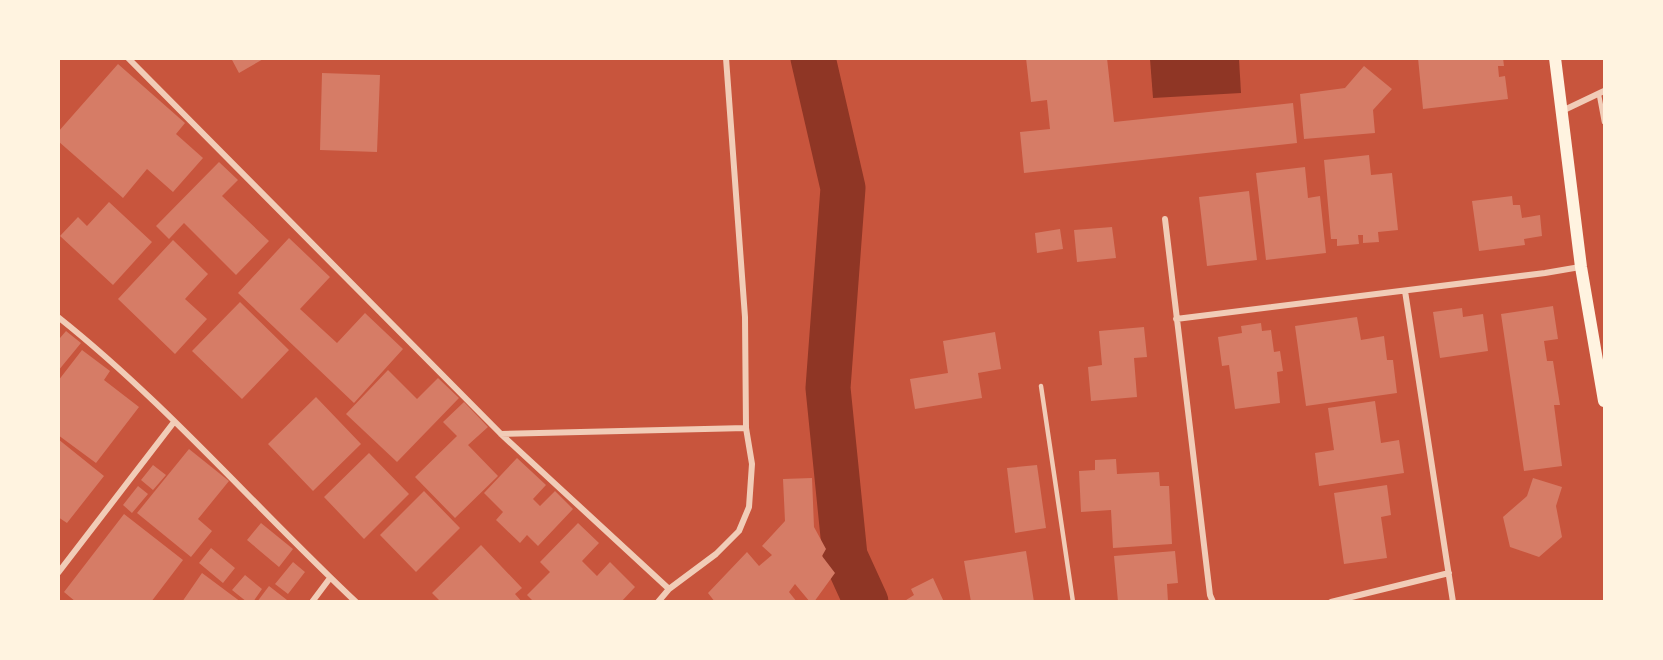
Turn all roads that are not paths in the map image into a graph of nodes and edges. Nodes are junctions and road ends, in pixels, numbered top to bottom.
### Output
1 (128, 58) edge
2 (726, 58) edge
3 (1555, 58) edge
4 (1602, 93) edge
5 (1560, 111) junction
6 (1605, 122) edge
7 (1165, 219) dead end
8 (1581, 267) junction
9 (1405, 291) junction
10 (58, 317) edge
11 (1176, 319) junction
12 (1041, 386) dead end
13 (1605, 401) edge
14 (174, 422) junction
15 (746, 428) junction
16 (501, 434) junction
17 (58, 573) edge
18 (1449, 573) junction
19 (330, 578) junction
20 (669, 589) junction
21 (312, 602) edge
22 (356, 602) edge
23 (658, 602) edge
24 (1074, 602) edge
25 (1213, 602) edge
26 (1331, 602) edge
27 (1453, 602) edge

1 - 16 street
2 - 15 street
3 - 5 main road
4 - 5 street
4 - 6 lane
5 - 8 main road
7 - 11 street
8 - 9 street
8 - 13 main road
9 - 11 street
9 - 18 street
10 - 14 street
11 - 25 street
12 - 24 lane
14 - 17 street
14 - 19 street
15 - 16 street
15 - 20 street
16 - 20 street
18 - 26 street
18 - 27 street
19 - 21 street
19 - 22 street
20 - 23 street

